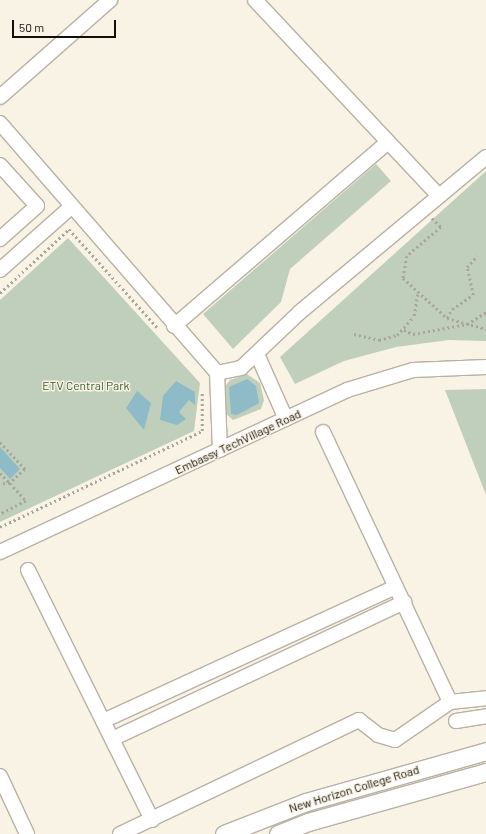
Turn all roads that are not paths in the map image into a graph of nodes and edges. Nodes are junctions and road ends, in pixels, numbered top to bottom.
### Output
1 (110, 0) edge
2 (255, 0) edge
3 (0, 97) edge
4 (0, 123) edge
5 (388, 142) junction
6 (486, 148) edge
7 (486, 157) edge
8 (0, 165) edge
9 (442, 192) junction
10 (72, 206) junction
11 (0, 239) edge
12 (0, 270) edge
13 (174, 326) junction
14 (257, 354) junction
15 (486, 367) edge
16 (217, 373) junction
17 (286, 419) junction
18 (323, 432) dead end
19 (220, 450) junction
20 (0, 552) edge
21 (28, 570) dead end
22 (396, 587) junction
23 (404, 602) junction
24 (486, 698) edge
25 (450, 702) junction
26 (486, 716) edge
27 (103, 721) junction
28 (456, 721) dead end
29 (112, 739) junction
30 (486, 752) edge
31 (486, 772) edge
32 (0, 776) edge
33 (152, 820) junction
34 (27, 834) edge
35 (120, 834) edge
36 (224, 834) edge
37 (278, 834) edge

1 - 3 lane
2 - 5 lane
4 - 10 lane
5 - 9 lane
5 - 13 lane
6 - 9 lane
7 - 9 lane
8 - 11 lane
9 - 14 lane
10 - 12 lane
10 - 13 lane
13 - 16 lane
14 - 16 lane
14 - 17 lane
15 - 17 lane, Embassy TechVillage Road
16 - 19 lane
17 - 19 lane, Embassy TechVillage Road
18 - 22 lane
19 - 20 lane, Embassy TechVillage Road
21 - 27 lane
22 - 23 lane
22 - 27 lane
23 - 25 lane
23 - 29 lane
24 - 25 lane
25 - 33 lane
26 - 28 lane
27 - 29 lane
29 - 33 lane
30 - 36 main road, New Horizon College Road
31 - 37 main road, New Horizon College Road
32 - 34 lane
33 - 35 lane

